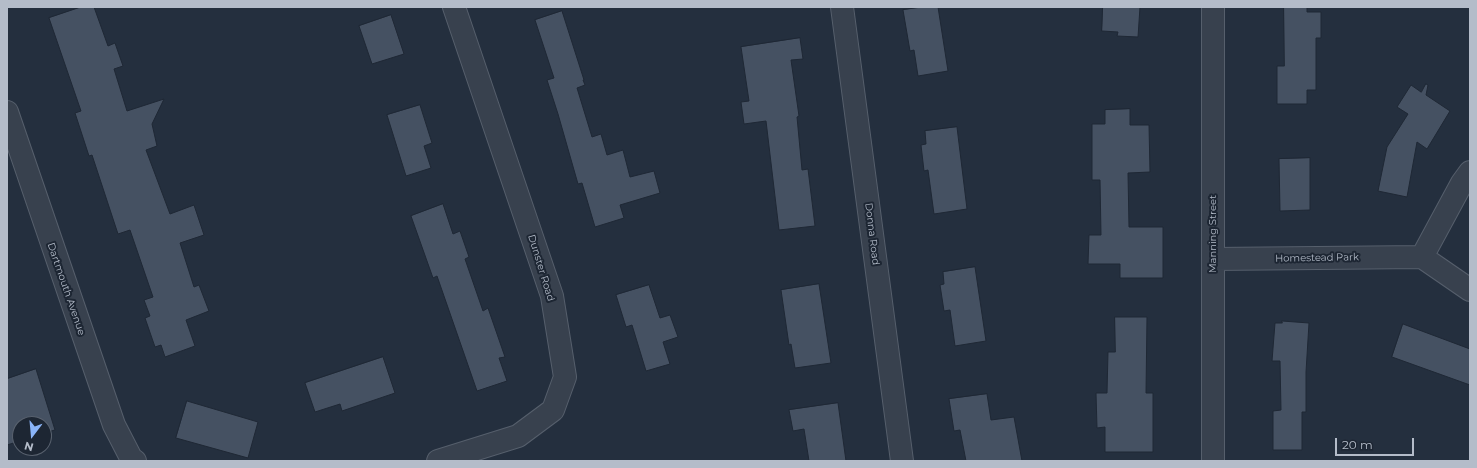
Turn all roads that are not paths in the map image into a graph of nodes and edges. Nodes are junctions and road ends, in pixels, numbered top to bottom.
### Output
1 (454, 7) edge
2 (842, 7) edge
3 (1213, 7) edge
4 (7, 112) edge
5 (1470, 172) edge
6 (1422, 257) junction
7 (1213, 259) junction
8 (1470, 290) edge
9 (135, 461) edge
10 (438, 461) edge
11 (902, 461) edge
12 (1213, 461) edge

1 - 10 street, Dunster Road
2 - 11 street, Donna Road
3 - 7 street, Manning Street
4 - 9 street, Dartmouth Avenue
5 - 6 street
6 - 7 street, Homestead Park
6 - 8 street
7 - 12 street, Manning Street

